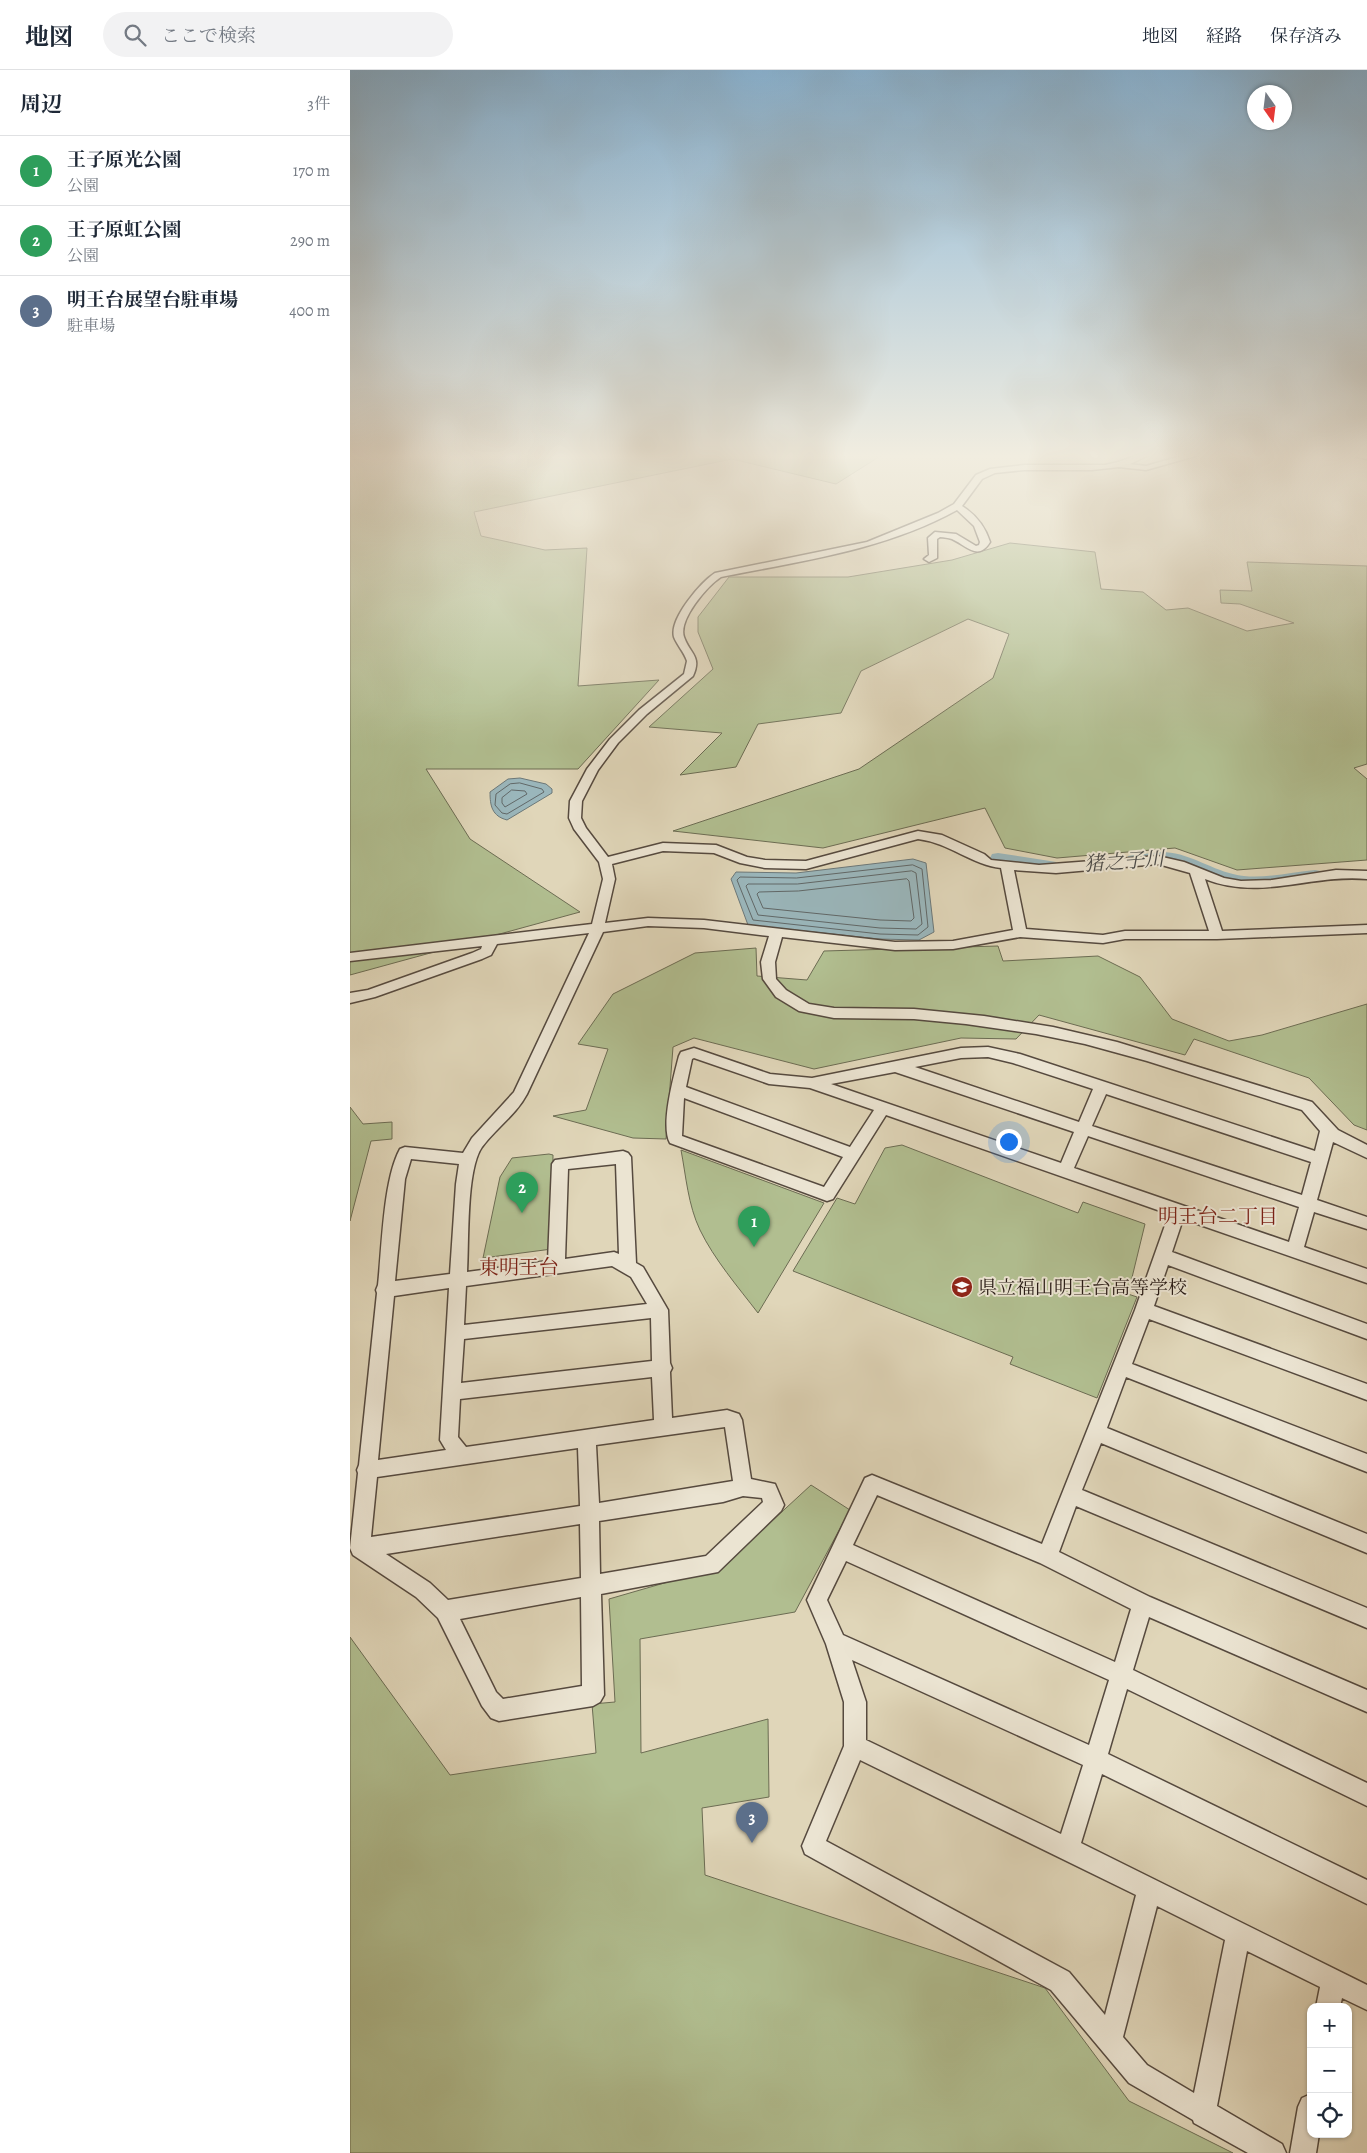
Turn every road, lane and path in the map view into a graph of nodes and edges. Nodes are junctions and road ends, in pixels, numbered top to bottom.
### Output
1 (827, 552) edge
2 (934, 552) edge
3 (929, 559) dead end
4 (605, 862) junction
5 (1007, 866) junction
6 (1196, 872) junction
7 (1367, 875) edge
8 (1367, 929) edge
9 (597, 930) junction
10 (777, 933) junction
11 (1020, 933) junction
12 (1217, 935) junction
13 (492, 940) junction
14 (350, 958) edge
15 (350, 998) edge
16 (892, 1066) junction
17 (811, 1083) junction
18 (1101, 1088) junction
19 (677, 1090) junction
20 (883, 1108) junction
21 (1082, 1127) junction
22 (1328, 1130) junction
23 (1367, 1152) edge
24 (852, 1154) junction
25 (468, 1159) junction
26 (1320, 1159) junction
27 (1065, 1171) junction
28 (1308, 1205) junction
29 (1178, 1210) junction
30 (1367, 1223) edge
31 (1295, 1251) junction
32 (1163, 1256) junction
33 (556, 1266) junction
34 (628, 1266) junction
35 (1367, 1276) edge
36 (459, 1279) junction
37 (384, 1290) junction
38 (659, 1310) junction
39 (1144, 1310) junction
40 (1367, 1332) edge
41 (455, 1333) junction
42 (662, 1368) junction
43 (1120, 1368) junction
44 (451, 1392) junction
45 (1367, 1392) edge
46 (664, 1428) junction
47 (1097, 1433) junction
48 (587, 1439) junction
49 (462, 1456) junction
50 (1367, 1463) edge
51 (366, 1470) junction
52 (743, 1487) junction
53 (1072, 1495) junction
54 (591, 1514) junction
55 (1367, 1544) edge
56 (360, 1548) junction
57 (841, 1549) junction
58 (1048, 1556) junction
59 (590, 1586) junction
60 (1143, 1604) junction
61 (445, 1611) junction
62 (1367, 1618) edge
63 (836, 1642) junction
64 (1121, 1675) junction
65 (1367, 1702) edge
66 (855, 1746) junction
67 (1096, 1759) junction
68 (1367, 1795) edge
69 (1068, 1849) junction
70 (1149, 1890) junction
71 (1367, 1892) edge
72 (1238, 1934) junction
73 (1333, 1981) junction
74 (1367, 1998) edge
75 (1329, 2003) edge
76 (1110, 2041) junction
77 (1203, 2114) junction
78 (1307, 2130) edge
79 (1273, 2153) edge
80 (1303, 2153) edge

1 - 4 street
2 - 3 street
4 - 5 street
4 - 9 street
5 - 6 street
5 - 11 street
6 - 7 street
6 - 12 street
8 - 12 street
9 - 10 street
9 - 13 street
9 - 25 street
10 - 11 street
10 - 22 street
11 - 12 street
13 - 14 street
13 - 15 street
16 - 17 street
16 - 18 street
16 - 21 street
17 - 19 street
17 - 20 street
18 - 21 street
18 - 26 street
19 - 24 street
19 - 24 street
20 - 24 street
20 - 27 street
21 - 27 street
21 - 28 street
22 - 23 street
22 - 26 street
25 - 36 street
25 - 37 street
26 - 28 street
27 - 29 street
28 - 30 street
28 - 31 street
29 - 31 street
29 - 32 street
31 - 35 street
32 - 39 street
32 - 40 street
33 - 34 street
33 - 34 street
33 - 36 street
34 - 38 street
36 - 37 street
36 - 41 street
37 - 51 street
38 - 41 street
38 - 42 street
39 - 43 street
39 - 45 street
41 - 44 street
42 - 44 street
42 - 46 street
43 - 47 street
43 - 50 street
44 - 49 street
46 - 48 street
46 - 52 street
47 - 53 street
47 - 55 street
48 - 49 street
48 - 54 street
49 - 51 street
51 - 56 street
52 - 54 street
52 - 59 street
53 - 58 street
53 - 62 street
54 - 56 street
54 - 59 street
56 - 61 street
57 - 58 street
57 - 63 street
57 - 64 street
58 - 60 street
59 - 61 street
59 - 61 street
60 - 64 street
60 - 65 street
63 - 66 street
63 - 67 street
64 - 67 street
64 - 68 street
66 - 69 street
66 - 76 street
67 - 69 street
67 - 71 street
69 - 70 street
70 - 72 street
70 - 76 street
72 - 73 street
72 - 77 street
73 - 74 street
73 - 75 street
76 - 77 street
77 - 79 street
78 - 80 street

